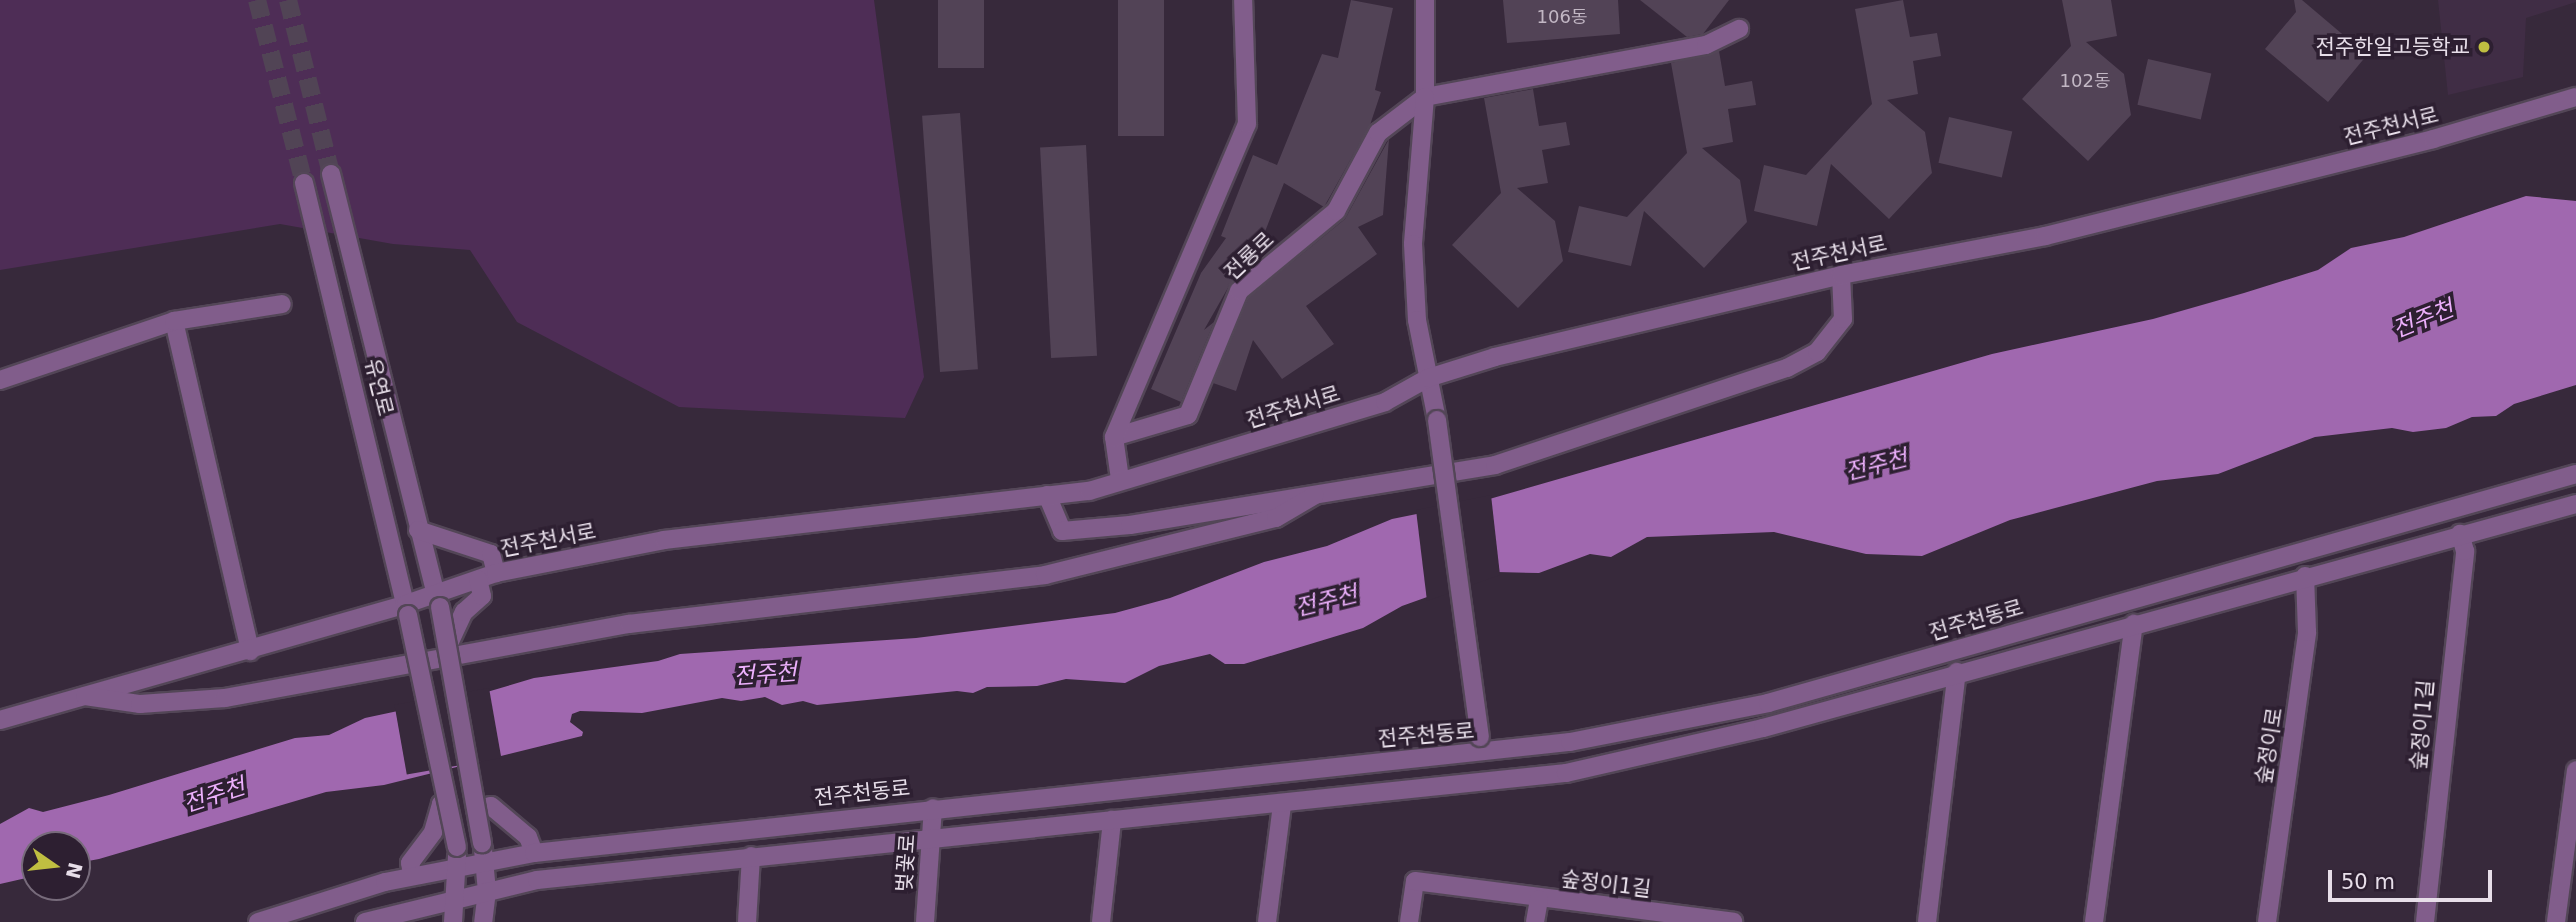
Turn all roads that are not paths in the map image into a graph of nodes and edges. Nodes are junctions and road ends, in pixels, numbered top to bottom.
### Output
1 (1243, 0) edge
2 (1425, 0) edge
3 (1739, 29) dead end
4 (1425, 97) junction
5 (2576, 97) edge
6 (331, 174) tunnel mouth
7 (304, 183) tunnel mouth
8 (1841, 275) junction
9 (282, 304) dead end
10 (174, 321) junction
11 (1428, 378) junction
12 (0, 380) edge
13 (1114, 437) junction
14 (2576, 474) edge
15 (1120, 479) junction
16 (1047, 495) junction
17 (1315, 495) junction
18 (2576, 504) edge
19 (418, 530) junction
20 (2460, 534) junction
21 (496, 573) junction
22 (2305, 576) junction
23 (480, 587) junction
24 (438, 599) junction
25 (407, 609) junction
26 (2134, 624) junction
27 (447, 648) junction
28 (250, 651) junction
29 (1957, 672) junction
30 (85, 696) junction
31 (0, 720) edge
32 (1481, 745) junction
33 (2576, 770) edge
34 (1486, 782) junction
35 (448, 804) junction
36 (1282, 804) junction
37 (933, 808) junction
38 (476, 809) junction
39 (1112, 820) junction
40 (931, 837) junction
41 (531, 845) junction
42 (483, 852) junction
43 (751, 856) junction
44 (457, 866) junction
45 (412, 875) junction
46 (487, 891) junction
47 (455, 899) junction
48 (1539, 899) junction
49 (1668, 919) edge
50 (258, 922) edge
51 (365, 922) edge
52 (453, 922) edge
53 (483, 922) edge
54 (747, 922) edge
55 (925, 922) edge
56 (1101, 922) edge
57 (1267, 922) edge
58 (1409, 922) edge
59 (1535, 922) edge
60 (1733, 922) edge
61 (1927, 922) edge
62 (2094, 922) edge
63 (2267, 922) edge
64 (2425, 922) edge
65 (2556, 922) edge

1 - 13 street
2 - 4 street
3 - 4 street
4 - 11 street
4 - 13 street, 전룡로
5 - 8 street, 전주천서로
6 - 19 street, 유연로
7 - 25 street, 유연로
8 - 11 street, 전주천서로
8 - 17 street
9 - 10 street
10 - 12 street
10 - 28 street
11 - 15 street, 전주천서로
11 - 32 street, bridge
13 - 15 street
14 - 32 street, 전주천동로
15 - 16 street, 전주천서로
16 - 17 street
16 - 21 street, 전주천서로
17 - 30 street
18 - 20 street
19 - 21 street
19 - 24 street, 유연로
20 - 22 street
20 - 64 street, 숲정이1길
21 - 23 street, 전주천서로
22 - 26 street
22 - 63 street, 숲정이로
23 - 24 street, 전주천서로
23 - 27 street
24 - 25 street, 전주천서로
24 - 27 street, 유연로, bridge
25 - 28 street, 전주천서로
25 - 35 street, 유연로, bridge
26 - 29 street
26 - 62 street
27 - 38 street, 유연로, bridge
28 - 30 street, 전주천서로
29 - 34 street
29 - 61 street
30 - 31 street, 전주천서로
32 - 34 street
32 - 37 street, 전주천동로
33 - 65 street
34 - 36 street
35 - 44 street, 유연로, bridge
35 - 45 street
36 - 39 street
36 - 57 street
37 - 40 street, 벚꽃로
37 - 41 street, 전주천동로
38 - 41 street
38 - 42 street, 유연로, bridge
39 - 40 street
39 - 56 street
40 - 43 street
40 - 55 street, 벚꽃로
41 - 42 street, 전주천동로
42 - 44 street, 전주천동로
42 - 46 street, 유연로
43 - 46 street
43 - 54 street
44 - 45 street, 전주천동로
44 - 47 street, 유연로
45 - 50 street, 전주천동로
46 - 47 street
46 - 53 street, 유연로
47 - 51 street
47 - 52 street, 유연로
48 - 49 street, 숲정이1길
48 - 58 street, 숲정이1길
48 - 59 street, 숲정이1길
49 - 60 street, 숲정이1길

